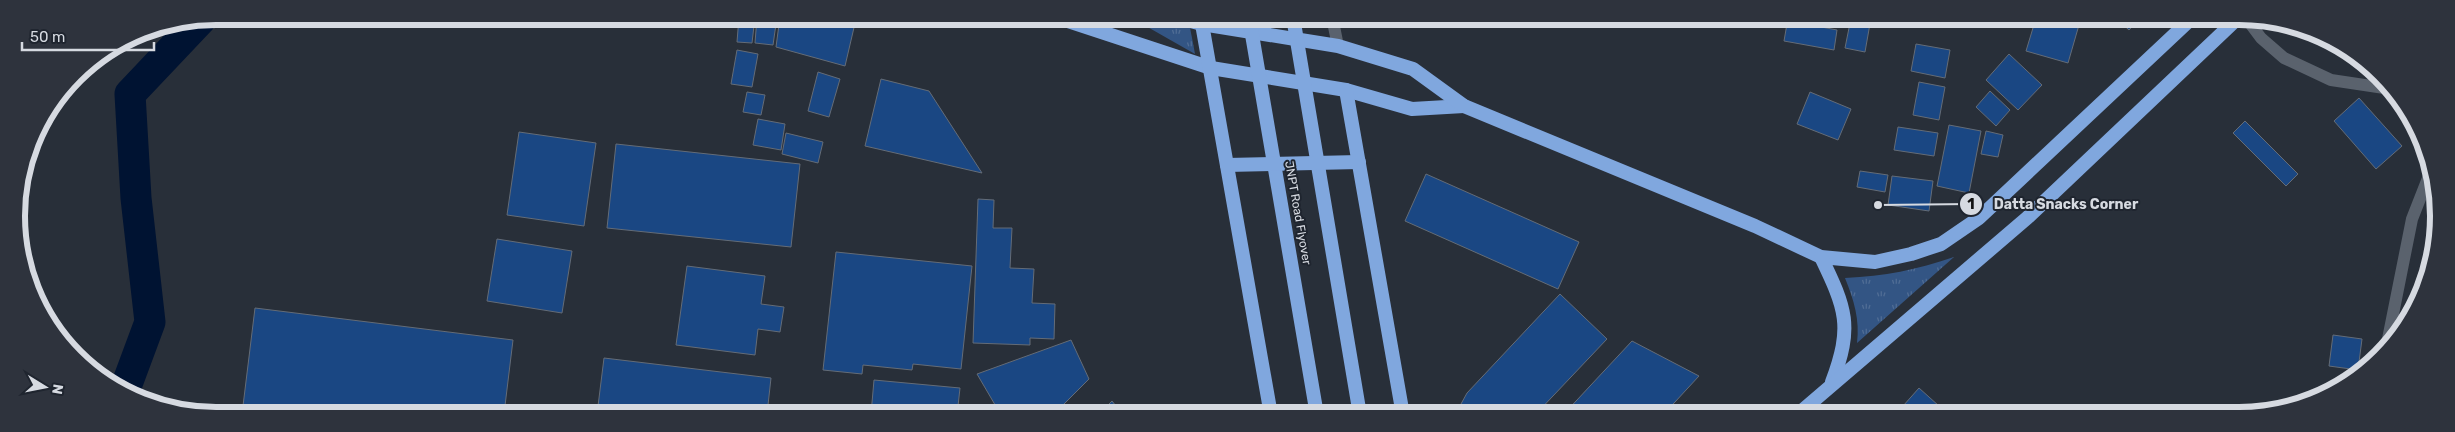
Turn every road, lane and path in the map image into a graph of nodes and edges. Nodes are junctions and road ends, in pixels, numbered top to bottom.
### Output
1 (1080, 25) edge
2 (1202, 25) edge
3 (1227, 25) edge
4 (1250, 25) edge
5 (1294, 25) edge
6 (1334, 25) edge
7 (2185, 25) edge
8 (2231, 25) edge
9 (2251, 25) edge
10 (1338, 46) junction
11 (1211, 68) junction
12 (2380, 87) edge
13 (1346, 90) junction
14 (1464, 106) junction
15 (1358, 162) junction
16 (1227, 165) junction
17 (2427, 182) edge
18 (1821, 257) junction
19 (2389, 335) edge
20 (1831, 384) junction
21 (1270, 407) edge
22 (1316, 407) edge
23 (1359, 407) edge
24 (1402, 407) edge
25 (1806, 407) edge

1 - 11 highway
2 - 11 highway
3 - 10 highway
4 - 22 highway, JNPT Road Flyover
5 - 23 highway
6 - 10 street
7 - 18 highway
8 - 20 highway
9 - 12 street
10 - 14 highway
11 - 13 highway
11 - 16 highway
13 - 14 highway
13 - 15 highway
14 - 18 highway
15 - 16 highway
15 - 24 highway
16 - 21 highway
17 - 19 street
18 - 20 highway
20 - 25 highway

